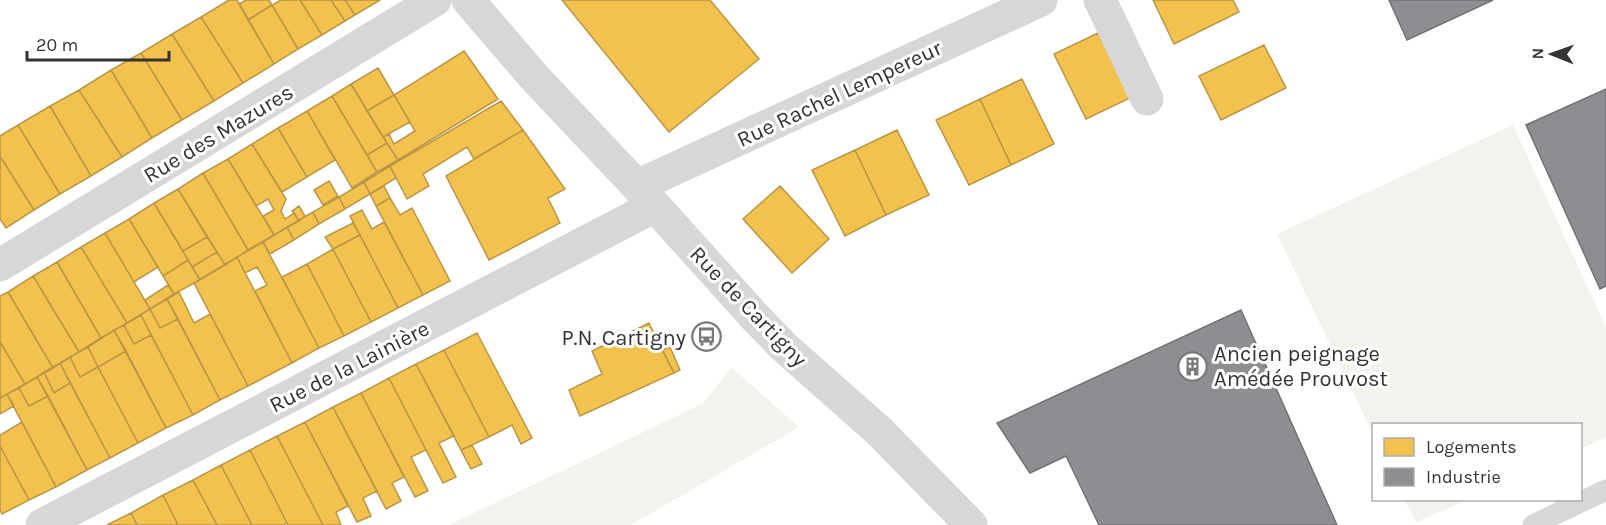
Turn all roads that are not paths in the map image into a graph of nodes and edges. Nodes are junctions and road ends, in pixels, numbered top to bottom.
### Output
1 (435, 0) edge
2 (468, 0) edge
3 (1041, 0) edge
4 (1100, 0) edge
5 (1147, 99) dead end
6 (646, 196) junction
7 (0, 266) edge
8 (1606, 490) edge
9 (42, 525) edge
10 (971, 525) edge
11 (1533, 525) edge

1 - 7 street, Rue des Mazures
2 - 6 street, Rue de Cartigny
3 - 6 street, Rue Rachel Lempereur
4 - 5 street
6 - 9 street, Rue de la Lainière
6 - 10 street, Rue de Cartigny
8 - 11 lane

